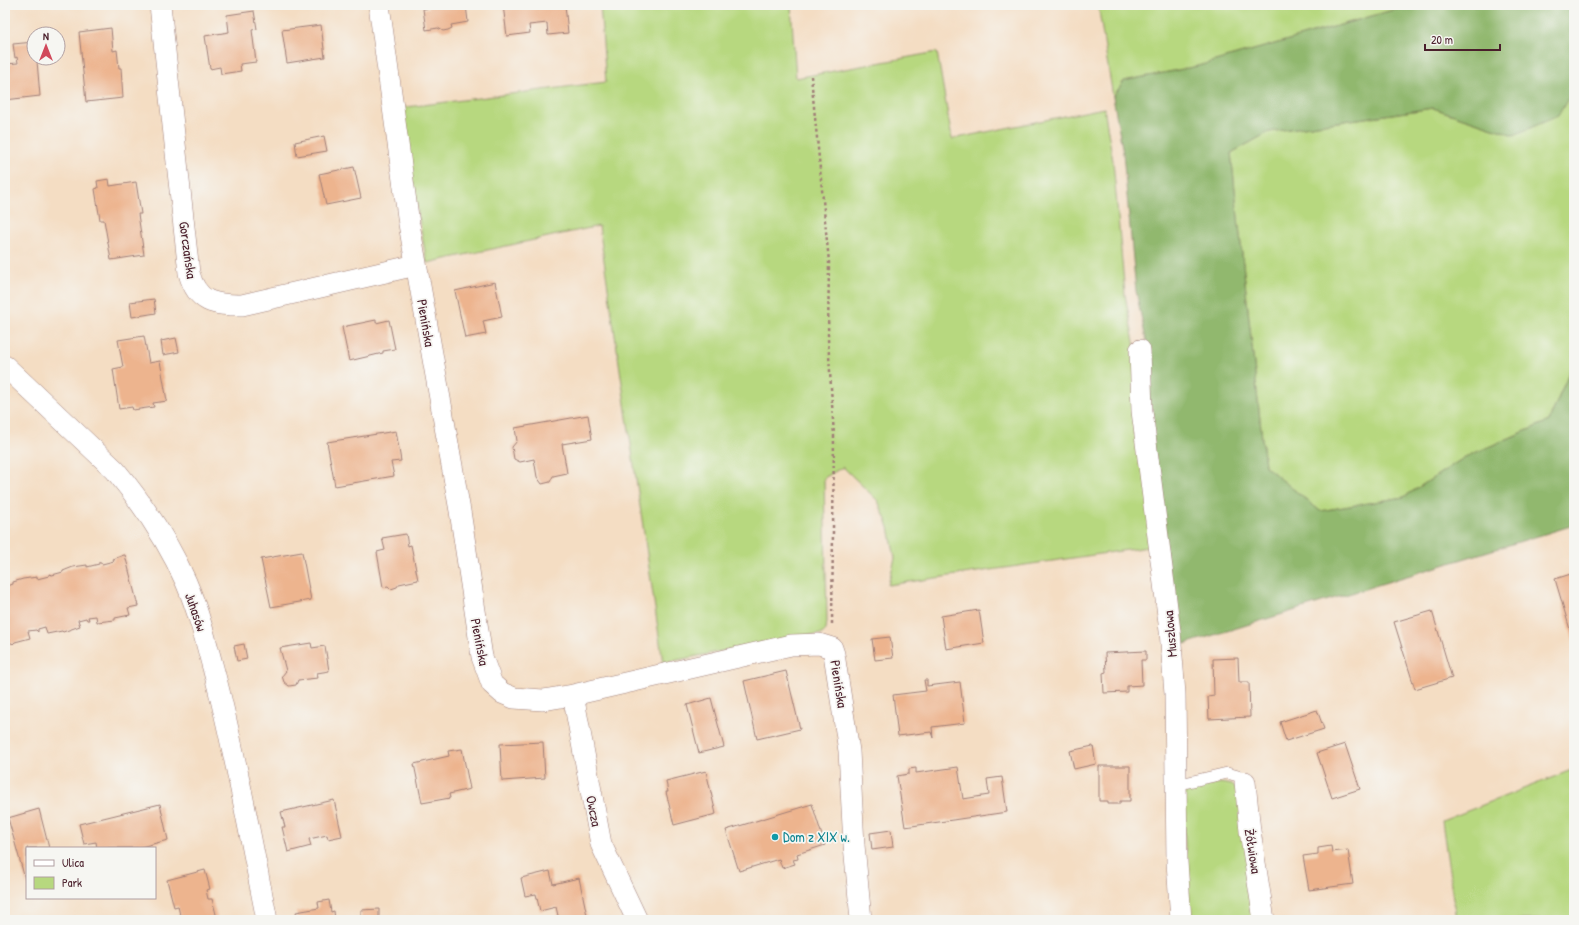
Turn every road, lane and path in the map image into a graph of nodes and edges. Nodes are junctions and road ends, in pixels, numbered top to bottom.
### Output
1 (160, 5) edge
2 (379, 5) edge
3 (811, 76) dead end
4 (416, 266) junction
5 (1140, 350) dead end
6 (5, 366) edge
7 (832, 648) junction
8 (573, 695) junction
9 (1245, 782) joint
10 (1176, 785) junction
11 (266, 920) edge
12 (636, 920) edge
13 (861, 920) edge
14 (1181, 920) edge
15 (1264, 920) edge

1 - 4 street, Gorczańska
2 - 4 street, Pienińska
3 - 7 path
4 - 8 street, Pienińska
5 - 10 street, Muszlowa
6 - 11 street, Juhasów
7 - 8 street, Pienińska
7 - 13 street, Pienińska
8 - 12 street, Owcza
9 - 10 lane
9 - 15 street, Żółwiowa
10 - 14 street, Muszlowa

